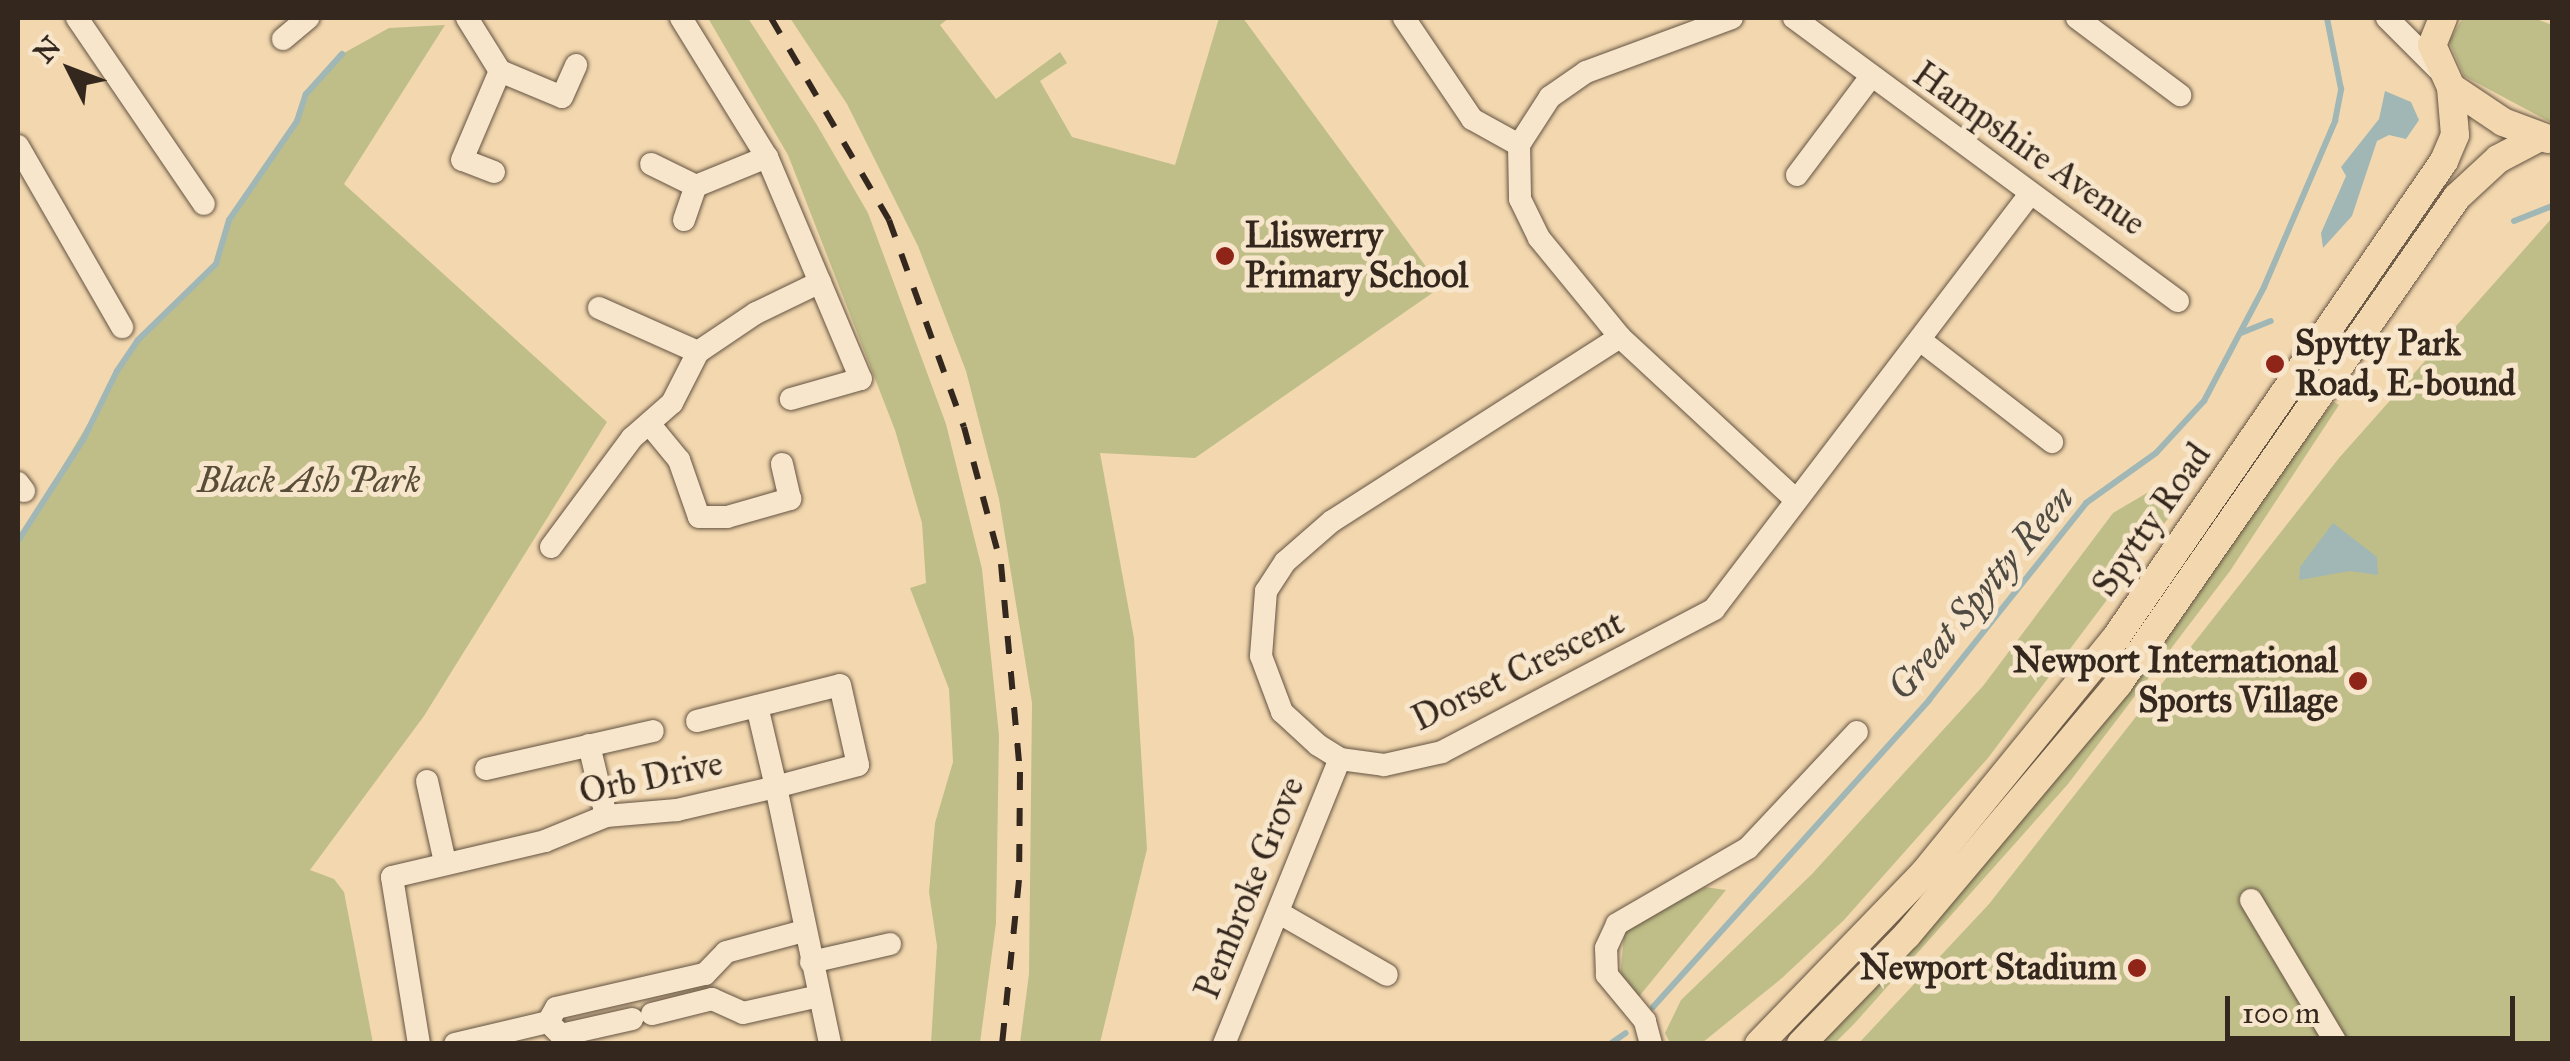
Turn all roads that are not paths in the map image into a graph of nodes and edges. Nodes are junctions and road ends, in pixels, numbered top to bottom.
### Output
1 (77, 18) edge
2 (468, 18) edge
3 (681, 18) edge
4 (1404, 18) edge
5 (1732, 18) edge
6 (1794, 18) edge
7 (2077, 18) edge
8 (2388, 18) edge
9 (2443, 18) edge
10 (302, 19) edge
11 (283, 39) dead end
12 (576, 65) dead end
13 (500, 70) junction
14 (1868, 79) junction
15 (2445, 79) junction
16 (2180, 95) dead end
17 (2545, 139) edge
18 (18, 146) edge
19 (1519, 146) junction
20 (767, 157) junction
21 (652, 164) dead end
22 (494, 172) dead end
23 (1798, 175) dead end
24 (696, 186) junction
25 (2030, 194) junction
26 (204, 204) dead end
27 (684, 220) dead end
28 (820, 282) junction
29 (2178, 301) dead end
30 (599, 308) dead end
31 (122, 327) dead end
32 (1620, 337) junction
33 (1920, 340) junction
34 (698, 352) junction
35 (790, 399) dead end
36 (651, 426) junction
37 (2052, 442) dead end
38 (782, 464) dead end
39 (1796, 500) junction
40 (551, 547) dead end
41 (757, 706) junction
42 (698, 721) dead end
43 (654, 731) dead end
44 (1856, 732) dead end
45 (589, 745) junction
46 (1340, 759) junction
47 (486, 769) dead end
48 (428, 782) dead end
49 (776, 786) junction
50 (606, 816) junction
51 (445, 862) junction
52 (2251, 900) dead end
53 (1281, 914) junction
54 (804, 931) junction
55 (890, 944) dead end
56 (811, 962) junction
57 (1387, 976) dead end
58 (819, 996) junction
59 (548, 1022) junction
60 (1760, 1041) edge
61 (419, 1044) edge
62 (455, 1044) edge
63 (830, 1044) edge
64 (1224, 1044) edge
65 (1651, 1044) edge
66 (1801, 1044) edge
67 (2337, 1044) edge

1 - 26 street
2 - 13 street
3 - 20 street
4 - 19 street
5 - 19 street
6 - 14 street, Hampshire Avenue
7 - 16 street
8 - 15 street
9 - 15 main road, Spytty Road
10 - 11 street
12 - 13 street
13 - 22 street
14 - 23 street
14 - 25 street, Hampshire Avenue
15 - 17 main road
15 - 60 main road, Spytty Road
17 - 66 main road, Spytty Road
18 - 31 street
19 - 32 street
20 - 24 street
20 - 28 street
21 - 24 street
24 - 27 street
25 - 29 street, Hampshire Avenue
25 - 33 street, Dorset Crescent
28 - 34 street
28 - 35 street
30 - 34 street
32 - 39 street
32 - 46 street
33 - 37 street
33 - 39 street, Dorset Crescent
34 - 36 street
36 - 38 street
36 - 40 street
39 - 46 street, Dorset Crescent
41 - 42 street
41 - 49 street
41 - 49 street
43 - 45 street
44 - 65 street
45 - 47 street
45 - 50 street
46 - 53 street, Pembroke Grove
48 - 51 street
49 - 50 street, Orb Drive
49 - 54 street, Orb Drive
50 - 51 street, Orb Drive
51 - 61 street, Orb Drive
52 - 67 street
53 - 57 street
53 - 64 street, Pembroke Grove
54 - 56 street, Orb Drive
54 - 59 street
55 - 56 street
56 - 58 street, Orb Drive
58 - 59 street
58 - 63 street, Orb Drive
59 - 62 street

